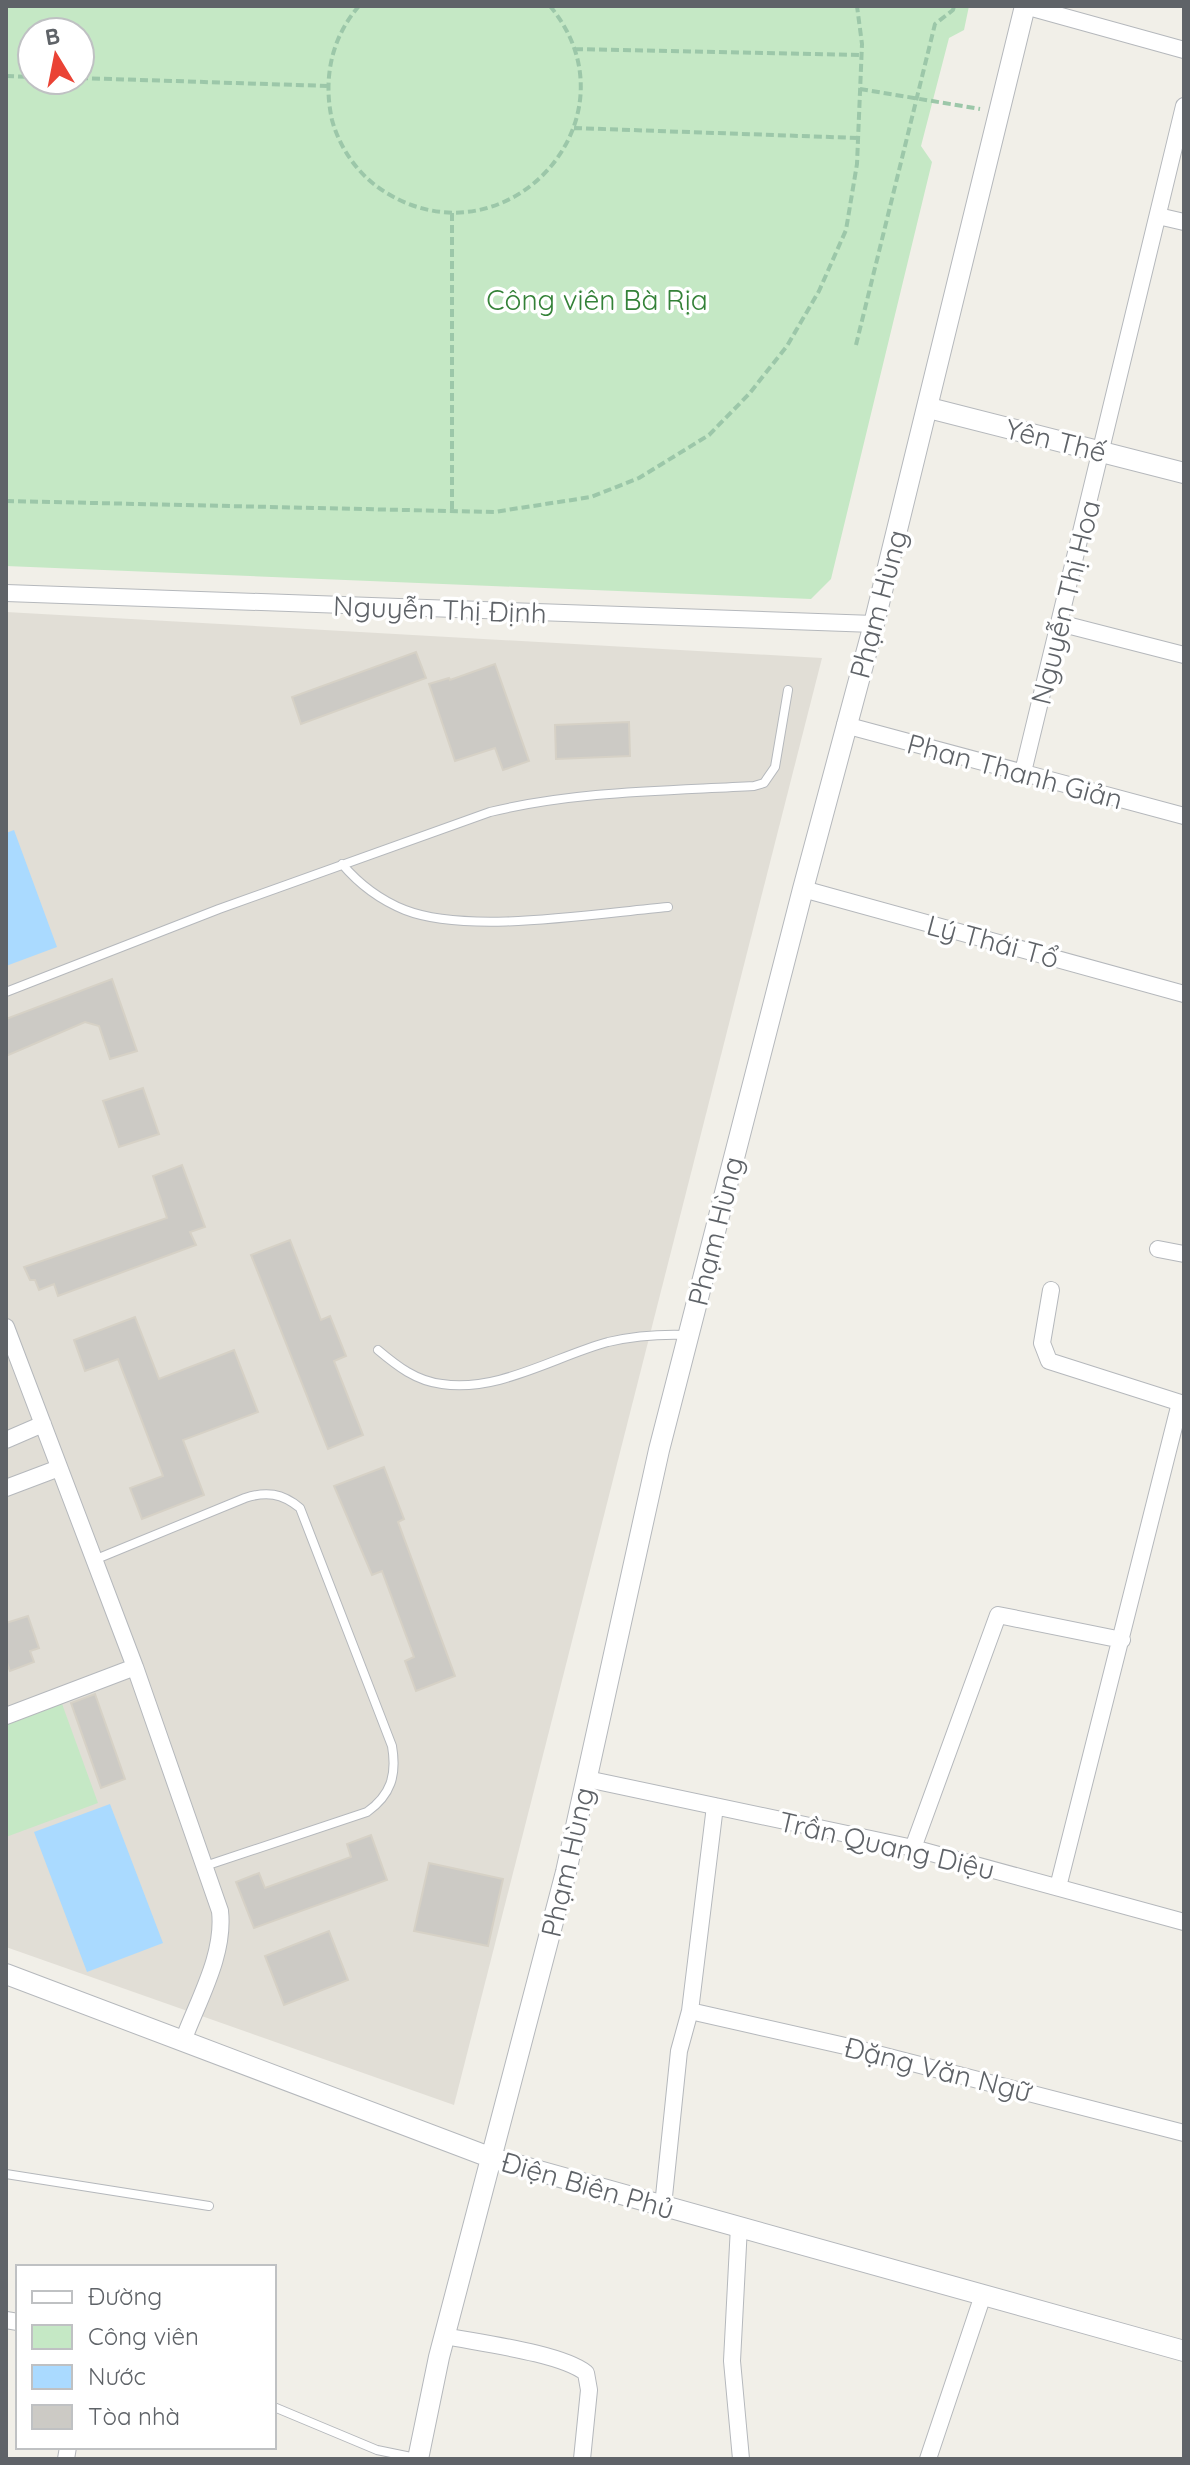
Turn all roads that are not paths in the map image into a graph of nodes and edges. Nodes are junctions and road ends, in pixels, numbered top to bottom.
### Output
1 (1025, 6) edge
2 (1184, 50) edge
3 (1184, 106) edge
4 (1158, 216) junction
5 (1184, 222) edge
6 (929, 408) junction
7 (1102, 452) junction
8 (1184, 473) edge
9 (6, 593) edge
10 (1059, 623) junction
11 (874, 624) junction
12 (1184, 655) edge
13 (788, 690) dead end
14 (845, 725) junction
15 (1023, 772) junction
16 (1184, 816) edge
17 (342, 864) junction
18 (803, 889) junction
19 (668, 907) dead end
20 (6, 992) edge
21 (1184, 994) edge
22 (1158, 1249) dead end
23 (1184, 1254) edge
24 (1051, 1290) dead end
25 (6, 1327) edge
26 (688, 1335) junction
27 (378, 1350) dead end
28 (1182, 1403) edge
29 (43, 1424) junction
30 (6, 1440) edge
31 (59, 1468) junction
32 (6, 1488) edge
33 (94, 1560) junction
34 (1122, 1640) junction
35 (135, 1667) junction
36 (6, 1716) edge
37 (587, 1779) junction
38 (715, 1806) junction
39 (913, 1848) junction
40 (205, 1866) junction
41 (1058, 1887) junction
42 (1184, 1922) edge
43 (6, 1974) edge
44 (690, 2011) junction
45 (183, 2041) junction
46 (1184, 2133) edge
47 (492, 2158) junction
48 (6, 2174) edge
49 (209, 2206) dead end
50 (663, 2206) junction
51 (739, 2226) junction
52 (983, 2295) junction
53 (445, 2336) junction
54 (1184, 2351) edge
55 (276, 2408) edge
56 (418, 2459) edge
57 (582, 2459) edge
58 (741, 2459) edge
59 (928, 2459) edge

1 - 2 street
1 - 6 street, Phạm Hùng
3 - 4 street, Nguyễn Thị Hoa
4 - 5 street
4 - 7 street, Nguyễn Thị Hoa
6 - 7 street, Yên Thế
6 - 11 street, Phạm Hùng
7 - 8 street, Yên Thế
7 - 10 street, Nguyễn Thị Hoa
9 - 11 street, Nguyễn Thị Định
10 - 12 street
10 - 15 street, Nguyễn Thị Hoa
11 - 14 street, Phạm Hùng
13 - 17 lane
14 - 15 street, Phan Thanh Giản
14 - 18 street, Phạm Hùng
15 - 16 street, Phan Thanh Giản
17 - 19 lane
17 - 20 lane
18 - 21 street, Lý Thái Tổ
18 - 26 street, Phạm Hùng
22 - 23 street
24 - 28 street
25 - 29 street
26 - 27 lane
26 - 37 street, Phạm Hùng
28 - 34 street
29 - 30 street
29 - 31 street
31 - 32 street
31 - 33 street
33 - 35 street
33 - 40 lane
34 - 39 street
34 - 41 street
35 - 36 street
35 - 40 street
37 - 38 street, Trần Quang Diệu
37 - 47 street, Phạm Hùng
38 - 39 street, Trần Quang Diệu
38 - 44 street
39 - 41 street, Trần Quang Diệu
40 - 45 street
41 - 42 street, Trần Quang Diệu
43 - 45 street, Điện Biên Phủ
44 - 46 street, Đặng Văn Ngữ
44 - 50 street
45 - 47 street, Điện Biên Phủ
47 - 50 street, Điện Biên Phủ
47 - 53 street, Phạm Hùng
48 - 49 lane
50 - 51 street, Điện Biên Phủ
51 - 52 street, Điện Biên Phủ
51 - 58 street
52 - 54 street, Điện Biên Phủ
52 - 59 street
53 - 56 street, Phạm Hùng
53 - 57 street
55 - 56 lane

